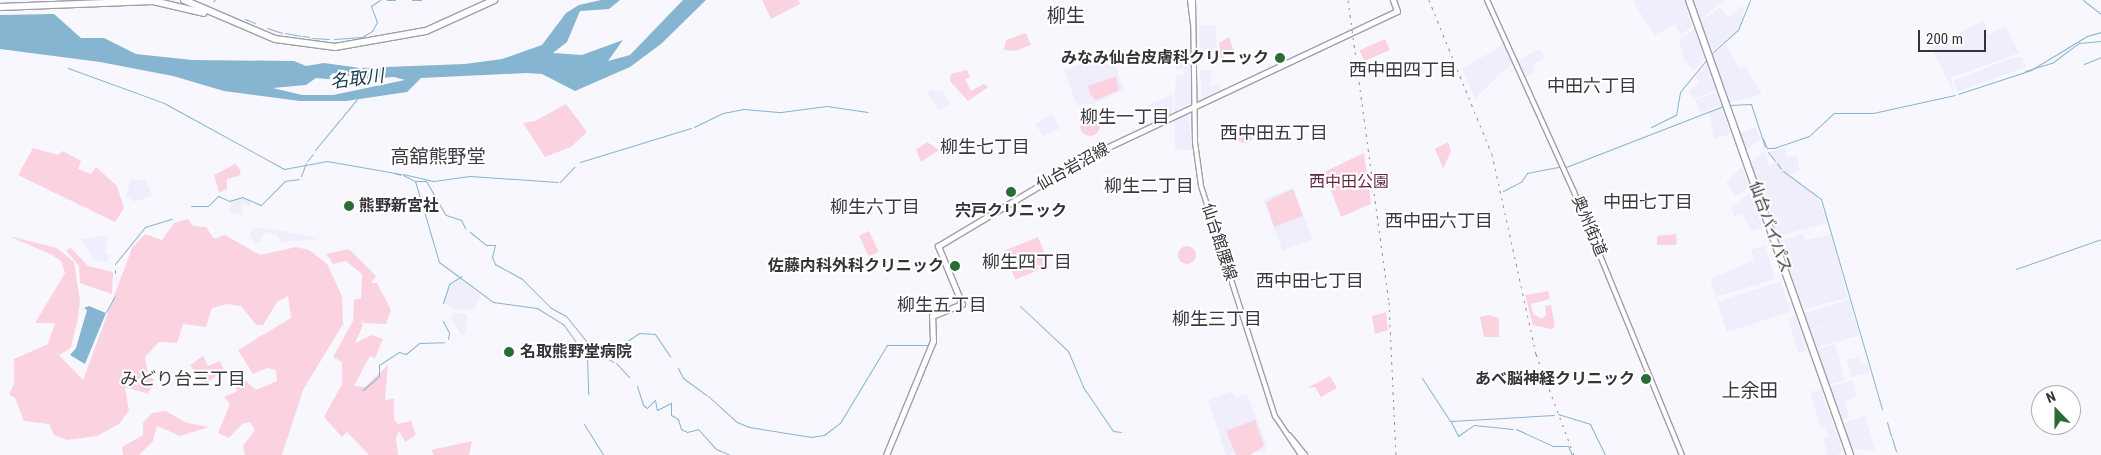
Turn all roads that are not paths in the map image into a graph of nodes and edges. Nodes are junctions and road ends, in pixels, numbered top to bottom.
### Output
1 (186, 0) edge
2 (495, 0) edge
3 (1192, 0) edge
4 (1393, 0) edge
5 (1487, 0) edge
6 (1688, 0) edge
7 (0, 7) edge
8 (254, 32) junction
9 (1194, 106) junction
10 (886, 455) edge
11 (1303, 455) edge
12 (1682, 455) edge
13 (1848, 455) edge

1 - 8 highway
2 - 8 highway
3 - 9 main road, 仙台館腰線
4 - 9 main road, 仙台岩沼線
5 - 12 main road, 奥州街道
6 - 13 highway, 仙台バイパス
7 - 8 highway
9 - 10 main road, 仙台岩沼線
9 - 11 main road, 仙台館腰線

